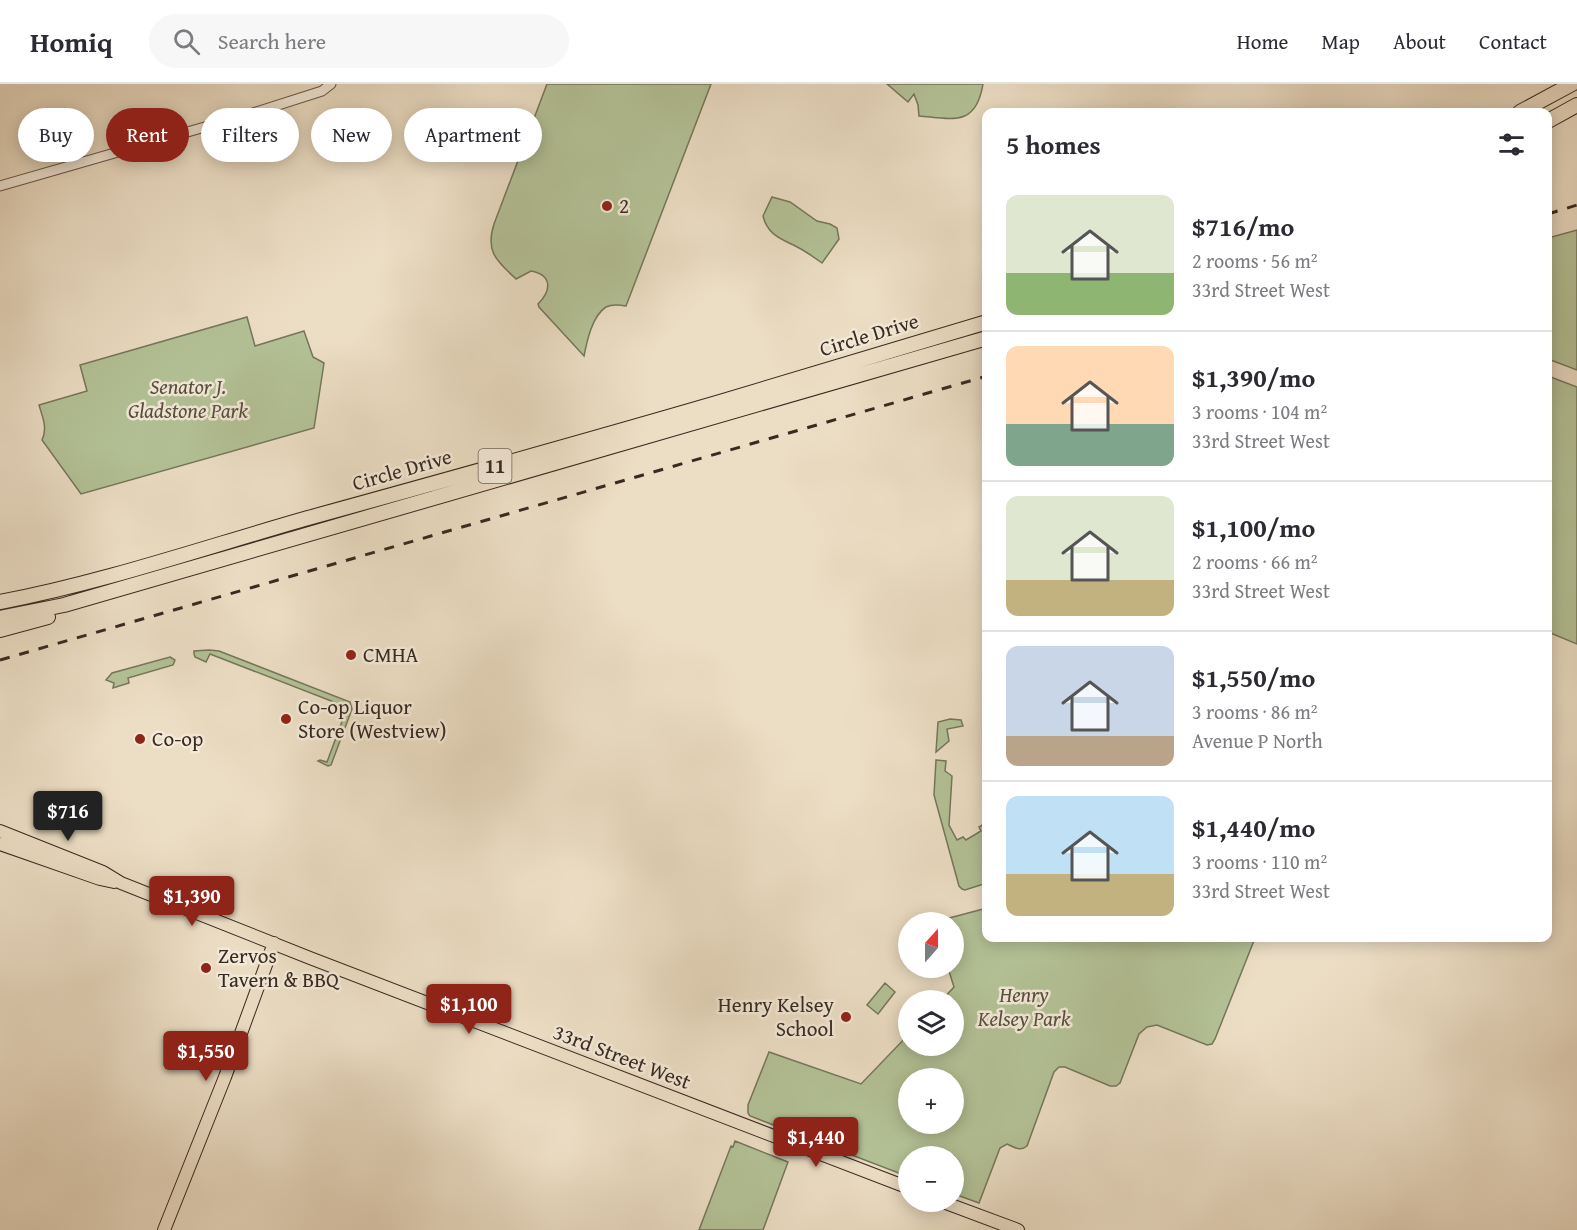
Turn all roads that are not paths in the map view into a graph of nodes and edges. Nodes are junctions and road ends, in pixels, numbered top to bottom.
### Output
1 (331, 84) edge
2 (1572, 84) edge
3 (1577, 105) edge
4 (1527, 108) edge
5 (1552, 119) edge
6 (0, 186) edge
7 (982, 323) edge
8 (982, 339) edge
9 (0, 601) edge
10 (64, 605) junction
11 (0, 618) edge
12 (0, 630) edge
13 (0, 831) edge
14 (0, 844) edge
15 (121, 883) junction
16 (274, 943) junction
17 (898, 1184) edge
18 (964, 1210) edge
19 (164, 1230) edge
20 (1018, 1230) edge

1 - 6 street
2 - 4 highway
3 - 5 highway
7 - 9 highway, Circle Drive / 11
8 - 10 highway, Circle Drive / 11
10 - 11 highway, Circle Drive / 11
10 - 12 highway
13 - 15 main road, 33rd Street West
14 - 15 main road, 33rd Street West
15 - 16 main road, 33rd Street West
16 - 17 main road, 33rd Street West
16 - 19 main road
18 - 20 main road

